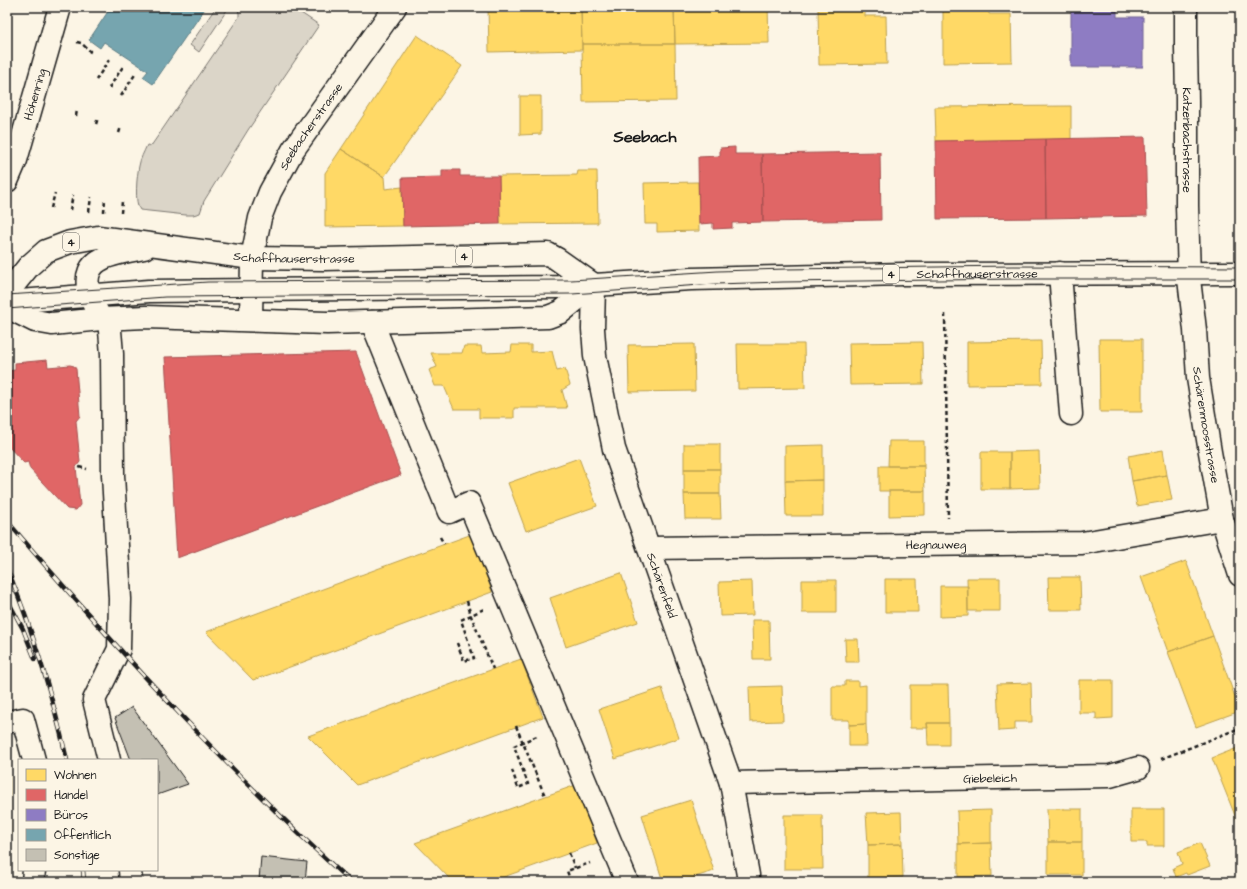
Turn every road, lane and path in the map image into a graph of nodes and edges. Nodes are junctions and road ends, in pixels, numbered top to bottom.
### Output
1 (10, 7) edge
2 (60, 7) edge
3 (395, 7) edge
4 (1186, 7) edge
5 (7, 18) edge
6 (74, 41) dead end
7 (88, 55) dead end
8 (111, 56) dead end
9 (124, 65) dead end
10 (136, 73) dead end
11 (96, 80) dead end
12 (109, 88) dead end
13 (121, 96) dead end
14 (78, 110) dead end
15 (76, 116) dead end
16 (98, 118) dead end
17 (96, 124) dead end
18 (121, 127) dead end
19 (119, 133) dead end
20 (7, 181) edge
21 (54, 193) dead end
22 (73, 195) dead end
23 (91, 197) dead end
24 (105, 199) dead end
25 (122, 201) dead end
26 (52, 208) dead end
27 (70, 210) dead end
28 (89, 213) dead end
29 (104, 214) dead end
30 (120, 215) dead end
31 (153, 245) junction
32 (252, 258) junction
33 (1060, 273) junction
34 (1188, 273) junction
35 (1240, 273) edge
36 (594, 285) junction
37 (250, 289) junction
38 (7, 293) edge
39 (89, 296) junction
40 (7, 302) edge
41 (7, 307) edge
42 (945, 314) dead end
43 (105, 319) junction
44 (251, 320) junction
45 (372, 322) junction
46 (1071, 414) dead end
47 (1222, 519) junction
48 (948, 544) junction
49 (649, 548) junction
50 (1240, 575) edge
51 (467, 601) dead end
52 (461, 620) dead end
53 (457, 643) dead end
54 (492, 669) dead end
55 (7, 722) edge
56 (516, 726) dead end
57 (1240, 728) edge
58 (514, 746) dead end
59 (34, 759) edge
60 (109, 759) edge
61 (1138, 768) joint
62 (512, 770) dead end
63 (731, 783) junction
64 (545, 796) dead end
65 (569, 853) dead end
66 (575, 868) dead end
67 (34, 871) edge
68 (130, 871) edge
69 (567, 871) dead end
70 (33, 882) edge
71 (131, 882) edge
72 (571, 882) edge
73 (627, 882) edge
74 (748, 882) edge

1 - 5 path
2 - 20 street, Höhenring
3 - 32 street, Seebacherstrasse
4 - 34 street, Katzenbachstrasse
6 - 7 path
8 - 11 path
9 - 12 path
10 - 13 path
14 - 15 path
16 - 17 path
18 - 19 path
21 - 26 path
22 - 27 path
23 - 28 path
24 - 29 path
25 - 30 path
31 - 32 street, Schaffhauserstrasse / 4
31 - 38 street, Schaffhauserstrasse / 4
31 - 39 street
32 - 36 street, Schaffhauserstrasse / 4
32 - 37 street, Seebacherstrasse
33 - 34 street, Schaffhauserstrasse / 4
33 - 36 street, Schaffhauserstrasse / 4
33 - 46 street
34 - 35 street, Schaffhauserstrasse / 4
34 - 47 street, Schärenmoosstrasse
36 - 37 street, Schaffhauserstrasse
36 - 45 street
36 - 49 street, Schärenfeld
37 - 39 street, Schaffhauserstrasse
37 - 44 street, Seebacherstrasse
39 - 40 street, Schaffhauserstrasse
39 - 43 street
41 - 43 street
42 - 48 path
43 - 44 street
43 - 60 street
44 - 45 street
45 - 73 street
47 - 48 street, Hegnauweg
47 - 50 street, Schärenmoosstrasse
48 - 49 street, Hegnauweg
49 - 63 street, Schärenfeld
51 - 54 path
52 - 53 path
55 - 59 street
56 - 64 path
57 - 61 path
58 - 62 path
61 - 63 street, Giebeleich
63 - 74 street, Schärenfeld
65 - 66 path
67 - 70 street
68 - 71 street
69 - 72 path

